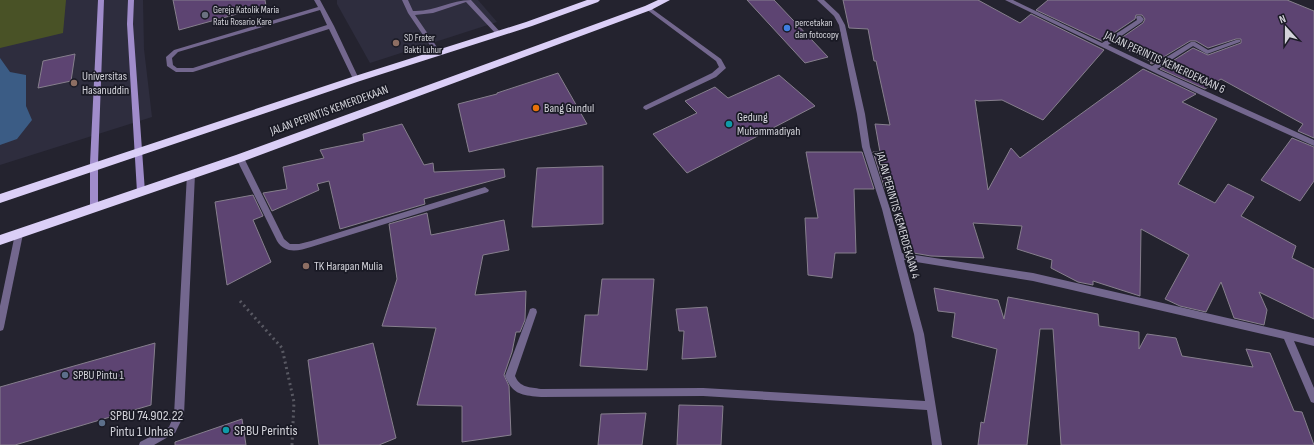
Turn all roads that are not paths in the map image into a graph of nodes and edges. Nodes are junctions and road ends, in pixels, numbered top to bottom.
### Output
1 (102, 0) edge
2 (131, 0) edge
3 (317, 0) edge
4 (405, 0) edge
5 (465, 0) edge
6 (468, 0) edge
7 (596, 0) edge
8 (665, 0) edge
9 (820, 0) edge
10 (1008, 0) edge
11 (321, 8) junction
12 (648, 8) junction
13 (411, 12) junction
14 (1139, 17) dead end
15 (331, 26) junction
16 (499, 34) junction
17 (1238, 41) dead end
18 (1103, 45) junction
19 (438, 53) junction
20 (1152, 69) junction
21 (356, 80) junction
22 (646, 108) dead end
23 (1314, 143) edge
24 (138, 152) junction
25 (240, 158) junction
26 (94, 167) junction
27 (191, 174) junction
28 (485, 190) dead end
29 (141, 192) junction
30 (0, 200) edge
31 (94, 208) junction
32 (20, 234) junction
33 (0, 240) edge
34 (899, 256) junction
35 (533, 312) dead end
36 (0, 326) edge
37 (1287, 336) junction
38 (1314, 342) edge
39 (1314, 399) edge
40 (931, 406) junction
41 (144, 445) edge
42 (938, 445) edge

1 - 26 street
2 - 24 street
3 - 11 street
4 - 13 street
5 - 13 street
6 - 16 street
7 - 16 highway, JALAN PERINTIS KEMERDEKAAN
8 - 12 highway, JALAN PERINTIS KEMERDEKAAN
9 - 34 street, JALAN PERINTIS KEMERDEKAAN 4
10 - 18 street, JALAN PERINTIS KEMERDEKAAN 6
11 - 15 street
11 - 15 street
12 - 22 street
12 - 25 highway, JALAN PERINTIS KEMERDEKAAN
13 - 19 street
14 - 18 street
15 - 21 street
16 - 19 highway, JALAN PERINTIS KEMERDEKAAN
17 - 20 street
18 - 20 street, JALAN PERINTIS KEMERDEKAAN 6
19 - 21 highway, JALAN PERINTIS KEMERDEKAAN
20 - 23 street, JALAN PERINTIS KEMERDEKAAN 6
21 - 24 highway, JALAN PERINTIS KEMERDEKAAN
24 - 26 highway, JALAN PERINTIS KEMERDEKAAN
24 - 29 street
25 - 27 highway, JALAN PERINTIS KEMERDEKAAN
25 - 28 street
26 - 30 highway, JALAN PERINTIS KEMERDEKAAN
26 - 31 street
27 - 29 highway, JALAN PERINTIS KEMERDEKAAN
27 - 41 street
29 - 31 highway, JALAN PERINTIS KEMERDEKAAN
31 - 32 highway, JALAN PERINTIS KEMERDEKAAN
32 - 33 highway, JALAN PERINTIS KEMERDEKAAN
32 - 36 street
34 - 37 street
34 - 40 street, JALAN PERINTIS KEMERDEKAAN 4
35 - 40 street
37 - 38 street
37 - 39 street
40 - 42 street, JALAN PERINTIS KEMERDEKAAN 4

